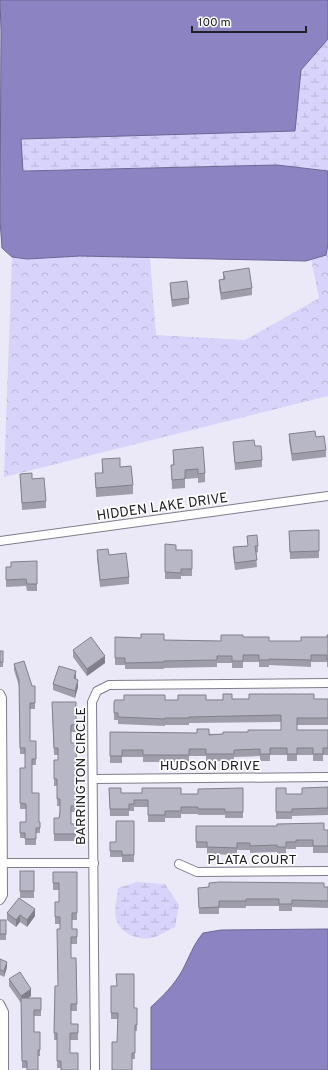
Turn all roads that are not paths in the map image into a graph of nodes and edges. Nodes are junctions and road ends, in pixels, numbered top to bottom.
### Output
1 (328, 496) edge
2 (0, 542) edge
3 (328, 684) edge
4 (0, 694) edge
5 (328, 777) edge
6 (92, 779) junction
7 (2, 821) edge
8 (3, 863) junction
9 (94, 863) junction
10 (179, 864) dead end
11 (328, 871) edge
12 (0, 900) edge
13 (0, 1004) edge
14 (4, 1070) edge
15 (95, 1070) edge

1 - 2 street, HIDDEN LAKE DRIVE
3 - 6 street, BARRINGTON CIRCLE
4 - 7 street
5 - 6 street, HUDSON DRIVE
6 - 9 street, BARRINGTON CIRCLE
7 - 8 street
8 - 9 street
8 - 12 street
9 - 15 street, BARRINGTON CIRCLE
10 - 11 street, PLATA COURT
13 - 14 street

